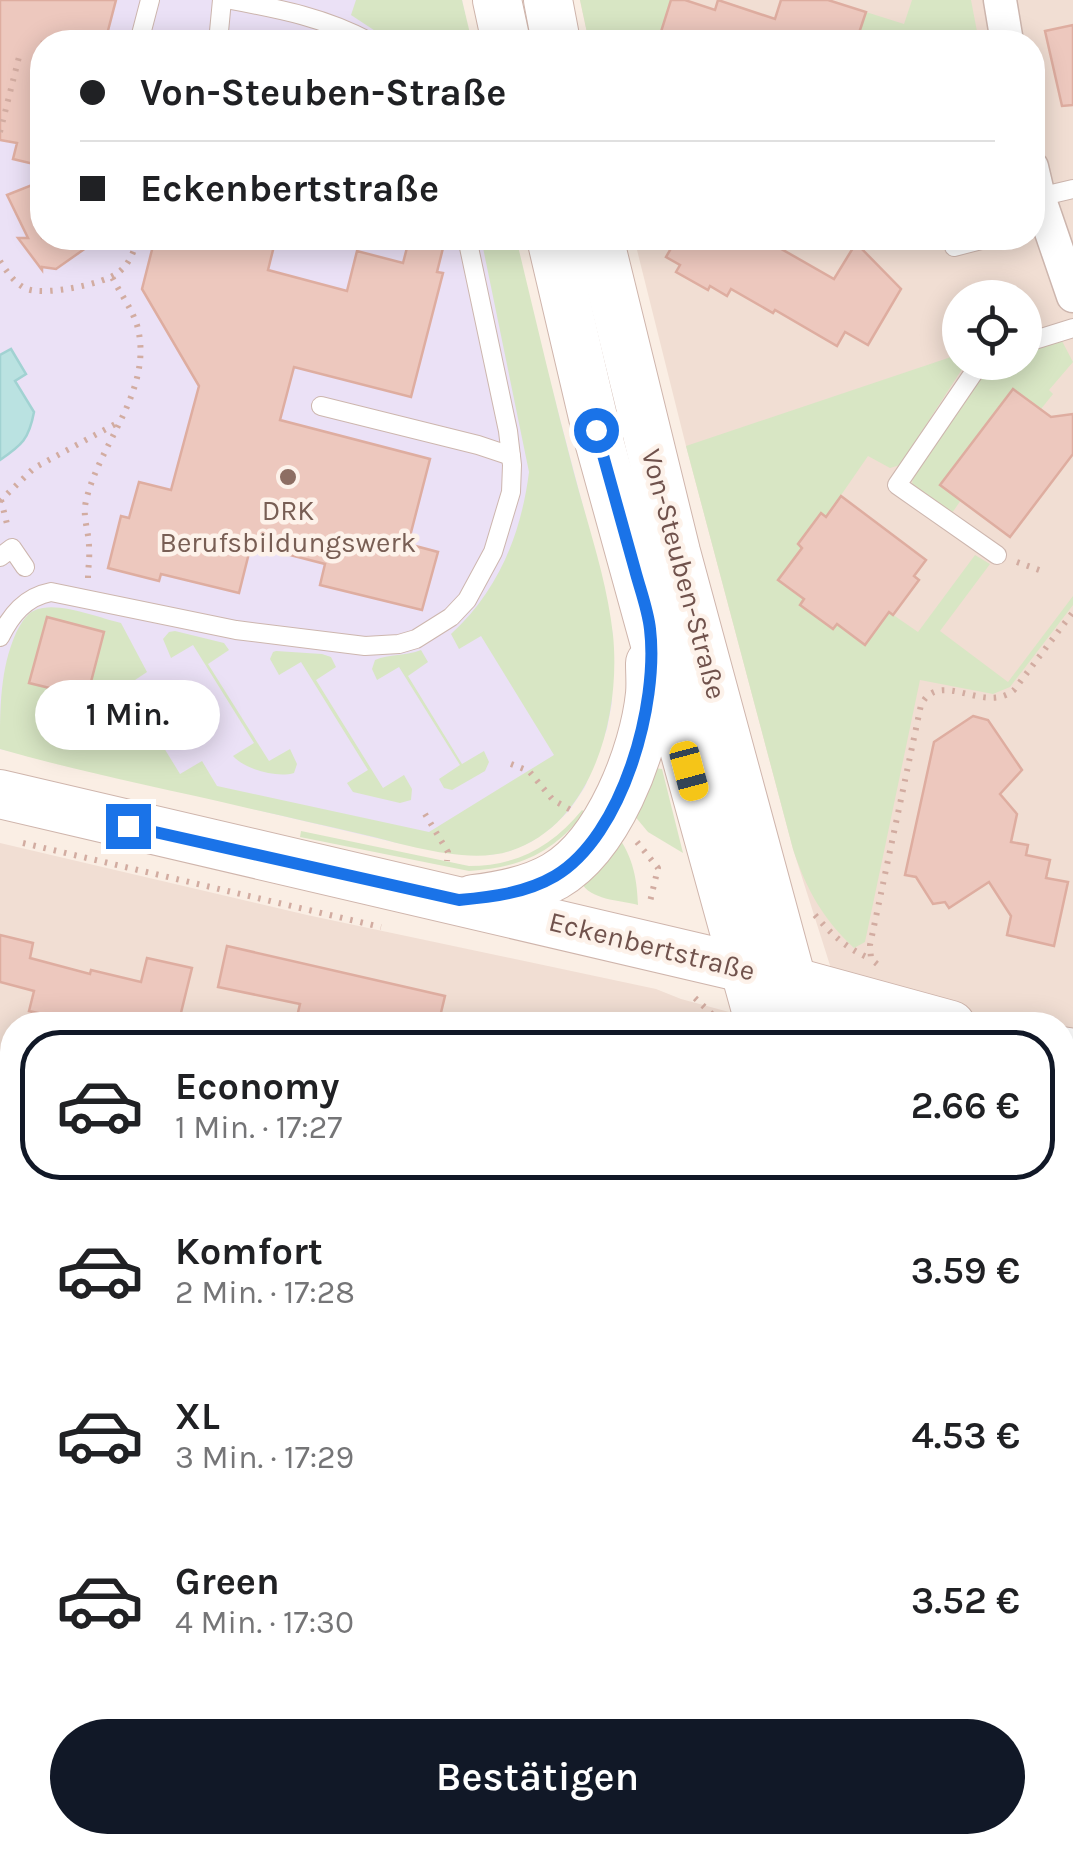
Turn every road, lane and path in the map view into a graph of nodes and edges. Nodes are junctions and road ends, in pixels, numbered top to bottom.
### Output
1 (150, 0) edge
2 (222, 0) edge
3 (231, 0) edge
4 (497, 0) edge
5 (548, 0) edge
6 (1000, 0) edge
7 (142, 30) edge
8 (219, 30) edge
9 (348, 30) edge
10 (503, 30) edge
11 (554, 30) edge
12 (1006, 30) edge
13 (20, 53) dead end
14 (0, 88) edge
15 (11, 90) junction
16 (0, 132) edge
17 (1073, 189) edge
18 (1045, 191) edge
19 (1045, 219) edge
20 (134, 250) edge
21 (470, 250) edge
22 (554, 250) edge
23 (602, 250) edge
24 (0, 261) edge
25 (112, 278) junction
26 (1073, 296) edge
27 (1073, 328) edge
28 (1042, 338) edge
29 (970, 380) edge
30 (320, 406) dead end
31 (120, 421) junction
32 (511, 456) junction
33 (0, 500) edge
34 (997, 556) dead end
35 (0, 557) edge
36 (24, 567) dead end
37 (87, 598) junction
38 (133, 608) junction
39 (1073, 612) edge
40 (143, 626) dead end
41 (650, 629) junction
42 (0, 638) edge
43 (511, 764) dead end
44 (0, 794) edge
45 (424, 814) dead end
46 (610, 814) junction
47 (448, 852) dead end
48 (459, 900) junction
49 (636, 942) junction
50 (743, 968) junction
51 (888, 973) dead end
52 (798, 1003) edge
53 (756, 1012) edge
54 (891, 1012) edge

1 - 7 lane
2 - 8 lane
3 - 9 lane
4 - 10 street
5 - 11 street
6 - 12 street
13 - 15 path
14 - 15 path
15 - 16 path
17 - 18 lane
19 - 26 street
20 - 25 path
21 - 32 lane
22 - 41 street, Von-Steuben-Straße
23 - 52 street, Von-Steuben-Straße
24 - 25 path
25 - 31 path
27 - 28 lane
29 - 34 lane
30 - 32 lane
31 - 33 path
31 - 37 path
32 - 38 lane
35 - 36 lane
37 - 38 lane
37 - 42 lane
38 - 40 lane
39 - 51 path
41 - 46 street
41 - 50 street, Von-Steuben-Straße
43 - 46 path
44 - 48 street, Eckenbertstraße
45 - 47 path
46 - 48 street
46 - 49 path
48 - 49 street, Eckenbertstraße
49 - 50 street, Eckenbertstraße
50 - 52 street, Eckenbertstraße
50 - 53 street, Von-Steuben-Straße
52 - 54 street, Eckenbertstraße

